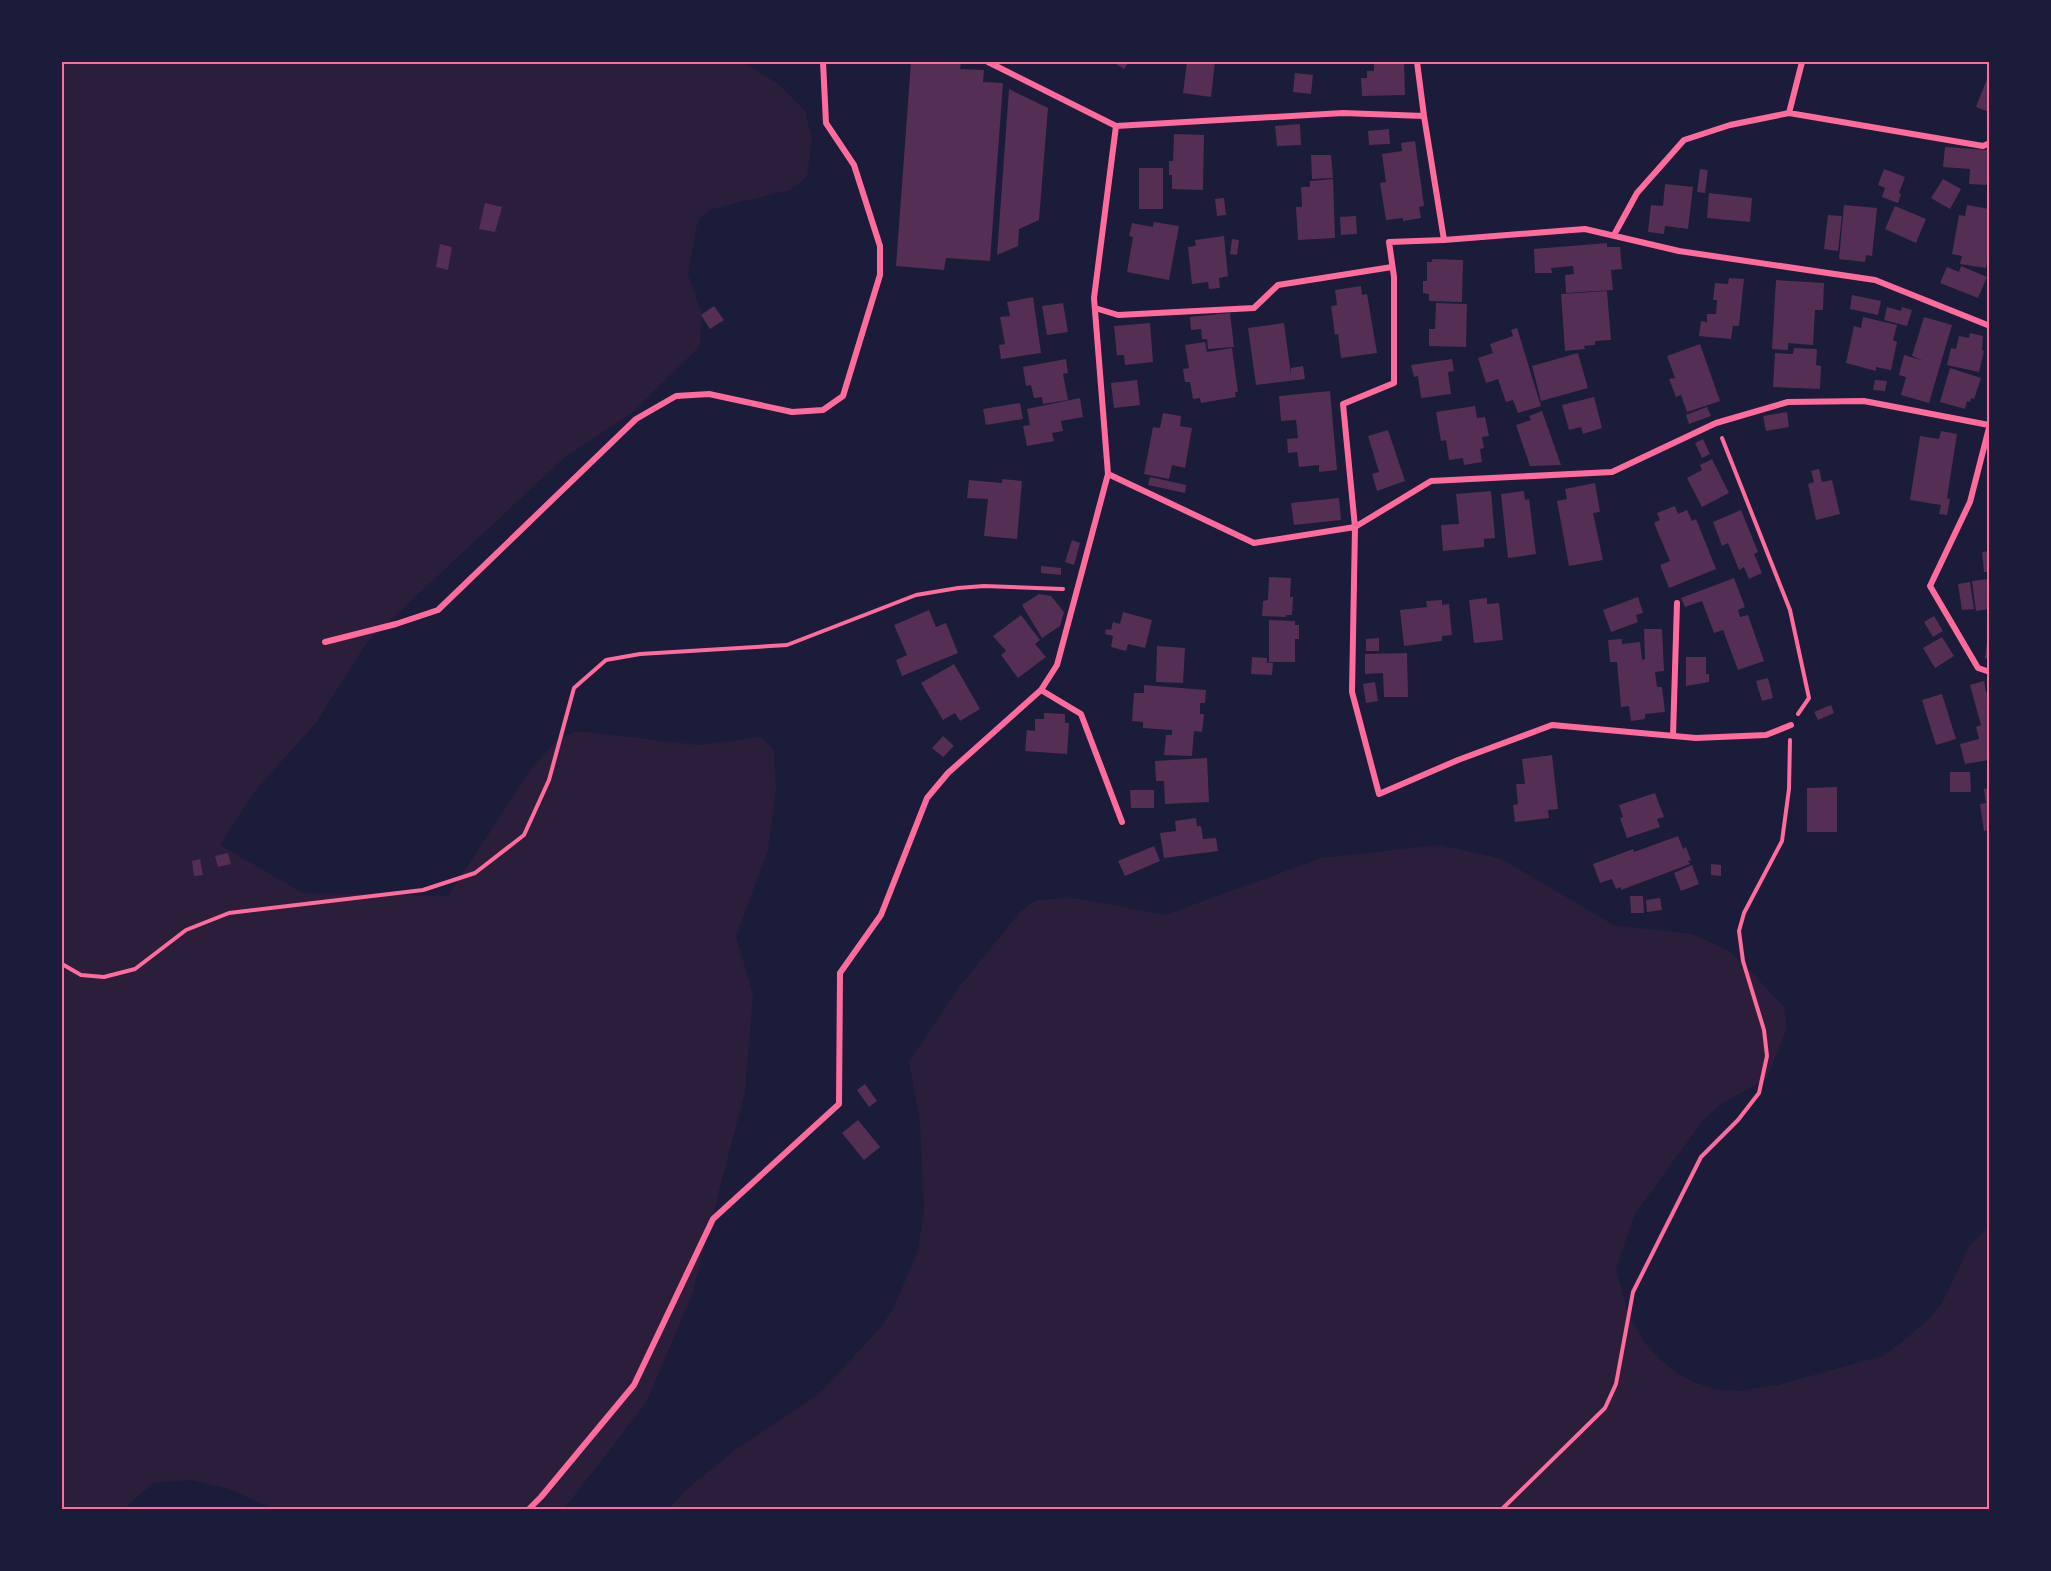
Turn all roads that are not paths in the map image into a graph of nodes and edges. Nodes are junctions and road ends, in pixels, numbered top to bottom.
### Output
1 (823, 62) edge
2 (988, 62) edge
3 (1417, 62) edge
4 (1802, 62) edge
5 (1789, 113) junction
6 (1424, 116) junction
7 (1116, 126) junction
8 (1989, 143) edge
9 (1614, 235) junction
10 (1444, 240) junction
11 (1392, 267) junction
12 (1095, 308) junction
13 (1989, 326) edge
14 (1989, 424) edge
15 (1108, 474) junction
16 (1355, 527) junction
17 (1677, 603) dead end
18 (325, 642) dead end
19 (1989, 672) edge
20 (1041, 690) junction
21 (1791, 724) road end
22 (1673, 736) junction
23 (1122, 822) dead end
24 (528, 1509) edge

1 - 18 street
2 - 7 street
3 - 6 street
4 - 5 street
5 - 8 street
5 - 9 street
6 - 7 street
6 - 10 street
7 - 12 street
9 - 10 street
9 - 13 street
10 - 11 street
11 - 12 street
11 - 16 street
12 - 15 street
14 - 16 street
14 - 19 street
15 - 16 street
15 - 20 street
16 - 22 street
17 - 22 street
20 - 23 street
20 - 24 street
21 - 22 street

